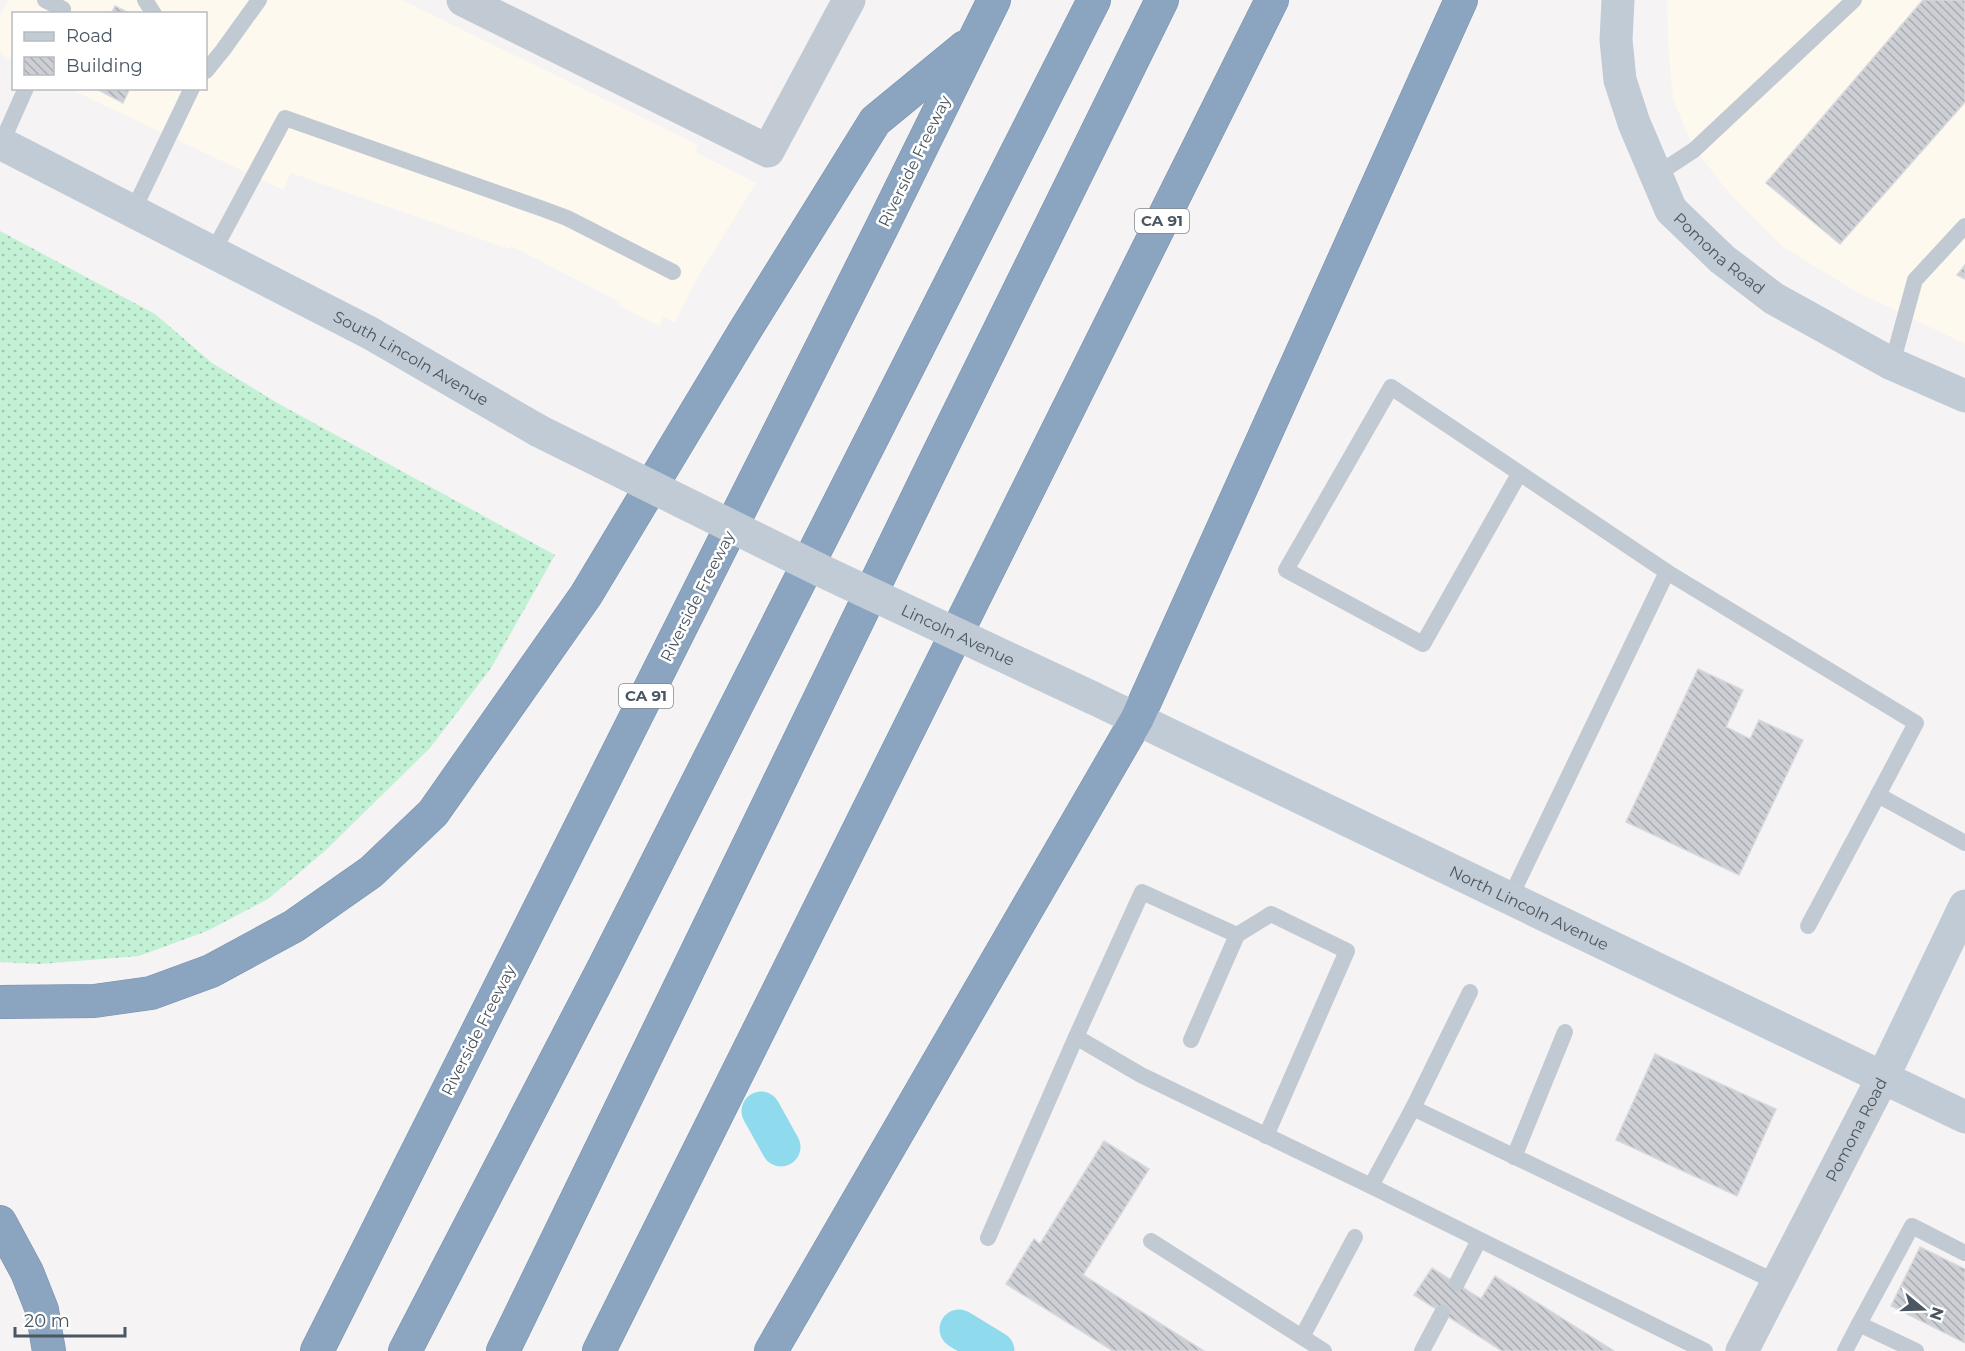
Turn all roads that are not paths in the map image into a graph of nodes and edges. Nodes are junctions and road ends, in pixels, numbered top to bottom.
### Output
1 (45, 0) edge
2 (259, 0) edge
3 (463, 0) edge
4 (849, 0) edge
5 (994, 0) edge
6 (1094, 0) edge
7 (1162, 0) edge
8 (1272, 0) edge
9 (1461, 0) edge
10 (1618, 0) edge
11 (1854, 0) edge
12 (63, 7) edge
13 (974, 40) junction
14 (207, 70) edge
15 (25, 90) edge
16 (191, 90) edge
17 (0, 143) edge
18 (1656, 175) junction
19 (133, 211) junction
20 (1965, 226) edge
21 (213, 252) junction
22 (673, 272) dead end
23 (1892, 364) junction
24 (1965, 396) edge
25 (1520, 474) junction
26 (822, 572) joint
27 (1667, 572) junction
28 (1093, 698) joint
29 (1137, 719) junction
30 (1878, 795) junction
31 (1965, 843) edge
32 (1510, 898) junction
33 (1965, 906) edge
34 (1809, 926) dead end
35 (1237, 935) junction
36 (1470, 992) dead end
37 (0, 1002) edge
38 (1565, 1032) dead end
39 (1076, 1037) junction
40 (1191, 1040) dead end
41 (1883, 1077) junction
42 (1413, 1108) junction
43 (1965, 1117) edge
44 (1266, 1136) junction
45 (1514, 1157) junction
46 (1371, 1186) junction
47 (0, 1222) edge
48 (1355, 1237) dead end
49 (988, 1238) dead end
50 (1479, 1240) junction
51 (1151, 1241) dead end
52 (1965, 1253) edge
53 (1457, 1283) dead end
54 (1778, 1283) junction
55 (1442, 1313) dead end
56 (1859, 1324) junction
57 (1302, 1337) junction
58 (49, 1351) edge
59 (316, 1351) edge
60 (405, 1351) edge
61 (503, 1351) edge
62 (599, 1351) edge
63 (771, 1351) edge
64 (1324, 1351) edge
65 (1422, 1351) edge
66 (1705, 1351) edge
67 (1742, 1351) edge
68 (1845, 1351) edge
69 (1916, 1351) edge

1 - 12 lane
2 - 14 lane
3 - 4 street
5 - 13 highway, Riverside Freeway / CA 91
6 - 60 highway
7 - 61 highway
8 - 62 highway, CA 91
9 - 29 highway
10 - 18 main road, Pomona Road
11 - 18 lane
13 - 37 highway
13 - 59 highway, Riverside Freeway / CA 91
15 - 17 lane
16 - 19 lane
17 - 19 main road, South Lincoln Avenue
18 - 23 main road, Pomona Road
19 - 21 main road, South Lincoln Avenue
20 - 23 lane
21 - 22 lane
21 - 26 main road, South Lincoln Avenue, bridge
23 - 24 main road, Pomona Road
25 - 25 lane
25 - 27 lane
26 - 28 main road, Lincoln Avenue, bridge
27 - 30 lane
27 - 32 lane
28 - 29 main road, North Lincoln Avenue
29 - 32 main road, North Lincoln Avenue
29 - 63 highway
30 - 31 lane
30 - 34 lane
32 - 41 main road, North Lincoln Avenue
33 - 41 main road, Pomona Road
35 - 39 lane
35 - 40 lane
35 - 44 lane
36 - 42 lane
38 - 45 lane
39 - 44 lane
39 - 49 lane
41 - 43 main road, North Lincoln Avenue
41 - 54 street, Pomona Road
42 - 45 lane
42 - 46 lane
44 - 46 lane
45 - 54 lane
46 - 50 lane
47 - 58 highway
48 - 57 lane
50 - 53 lane
50 - 66 lane
51 - 57 lane
52 - 56 lane
54 - 67 street, Pomona Road
55 - 65 lane
56 - 68 lane
56 - 69 lane
57 - 64 lane

